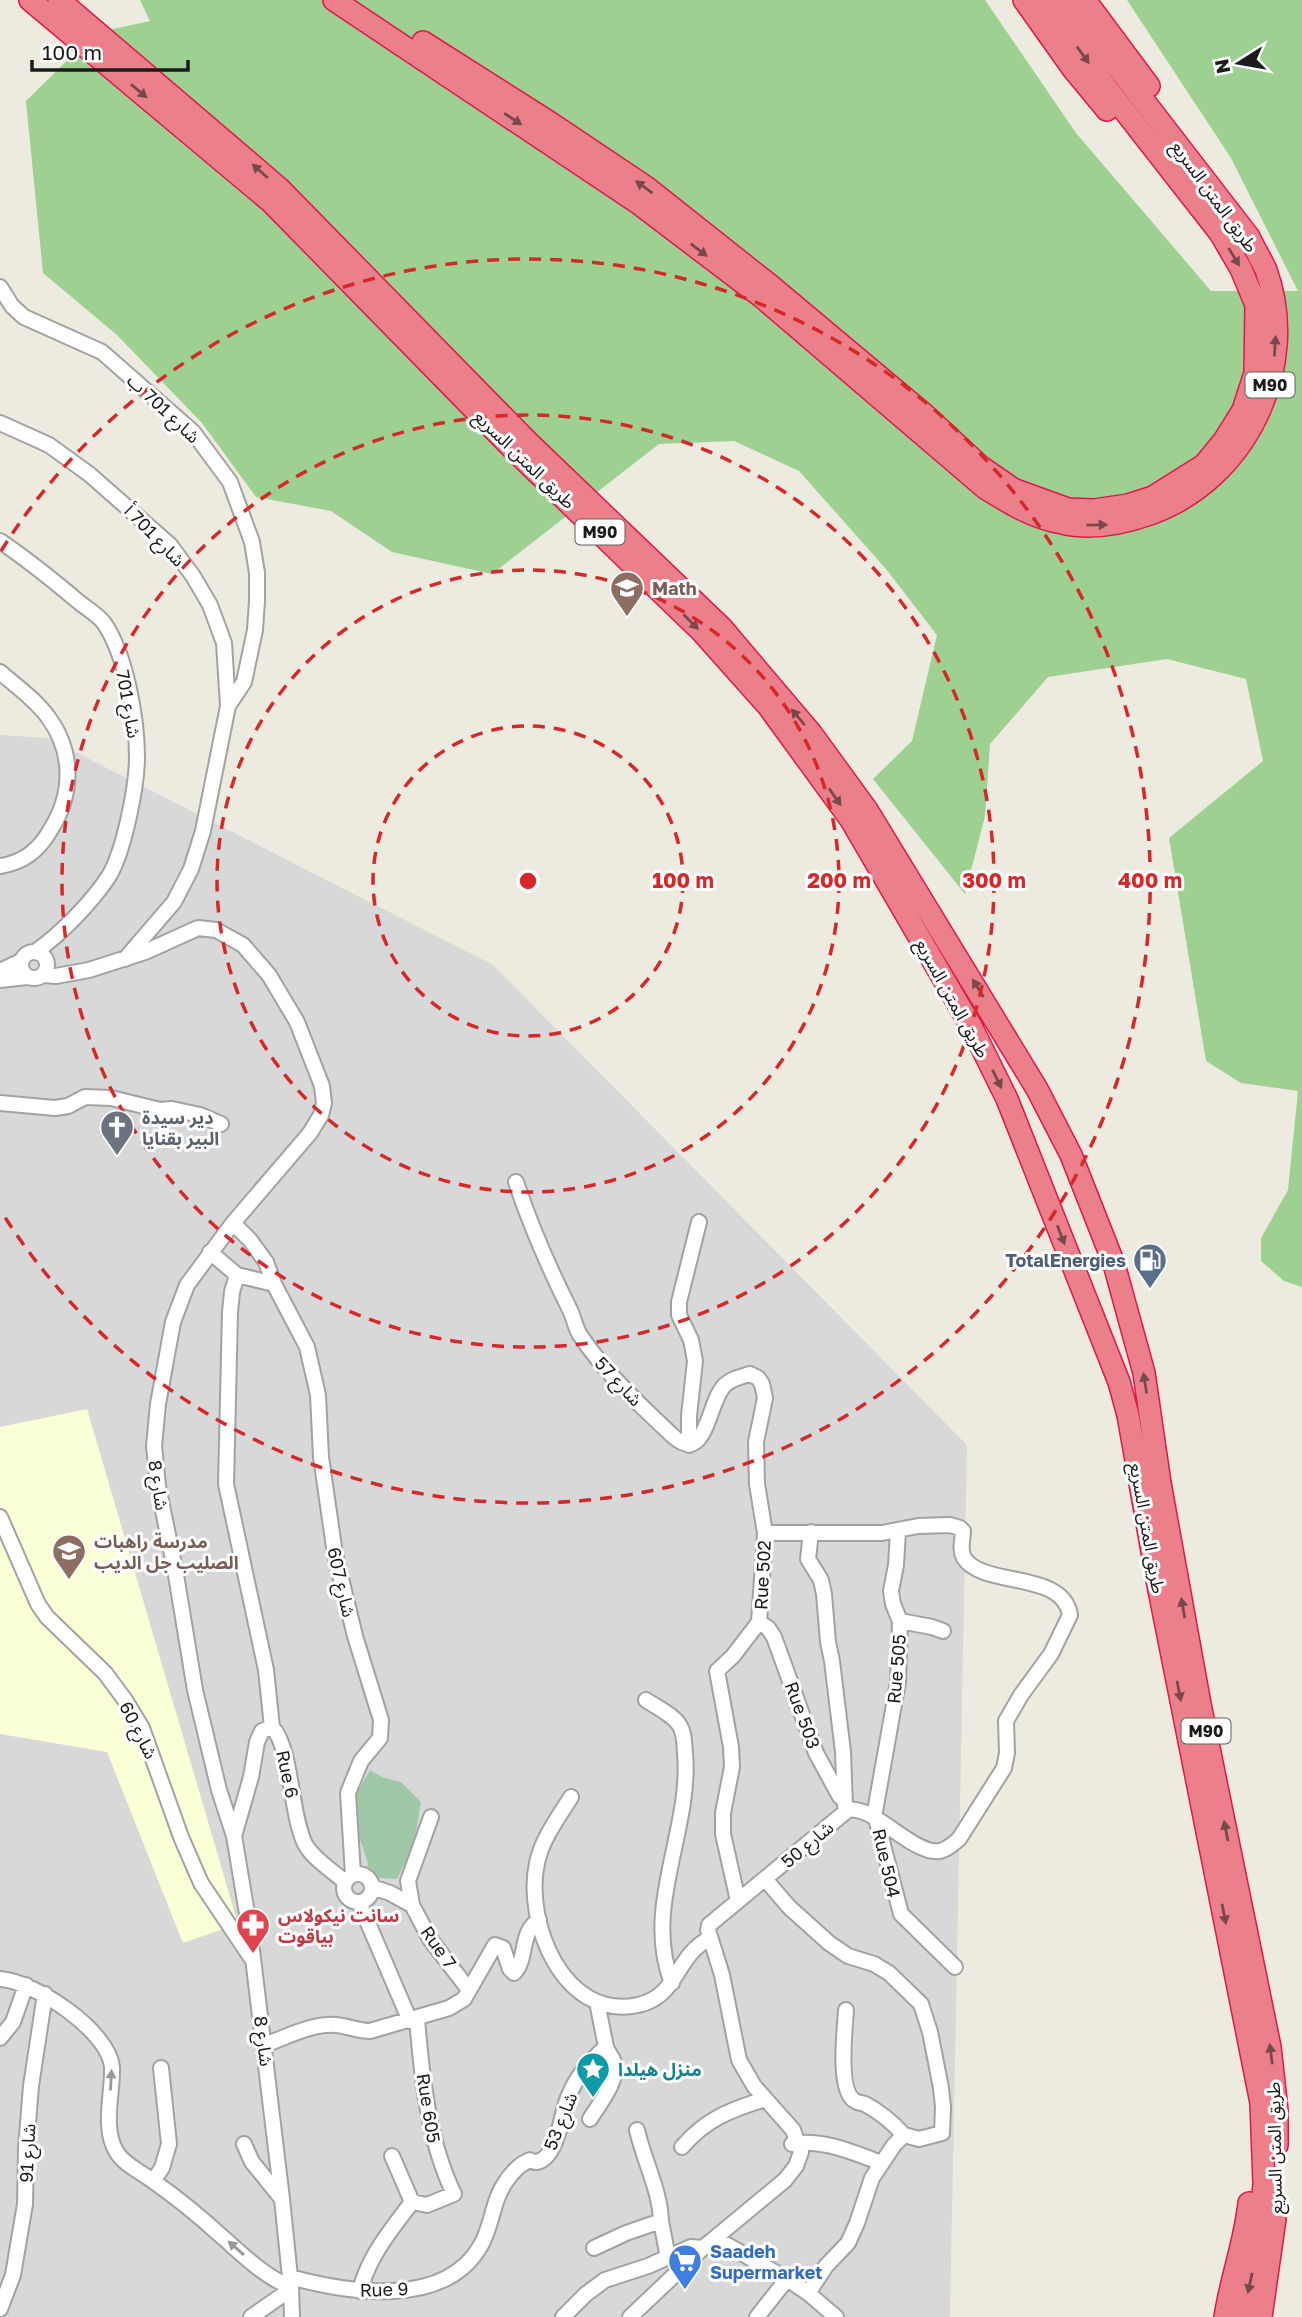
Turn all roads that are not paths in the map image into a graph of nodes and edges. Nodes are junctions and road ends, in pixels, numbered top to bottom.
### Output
1 (30, 0) edge
2 (59, 0) edge
3 (334, 0) edge
4 (356, 0) edge
5 (1024, 0) edge
6 (1043, 0) edge
7 (1066, 0) edge
8 (1085, 0) edge
9 (1140, 131) junction
10 (1178, 144) junction
11 (0, 287) edge
12 (920, 420) junction
13 (0, 423) edge
14 (0, 541) edge
15 (248, 664) junction
16 (227, 665) junction
17 (0, 672) edge
18 (229, 706) junction
19 (0, 866) edge
20 (125, 960) junction
21 (21, 961) junction
22 (42, 962) junction
23 (0, 971) edge
24 (27, 977) junction
25 (0, 980) edge
26 (0, 1102) edge
27 (220, 1124) dead end
28 (1071, 1155) junction
29 (1037, 1171) junction
30 (516, 1182) dead end
31 (699, 1222) dead end
32 (233, 1223) junction
33 (210, 1252) junction
34 (237, 1275) junction
35 (274, 1284) junction
36 (689, 1446) junction
37 (0, 1517) edge
38 (898, 1531) junction
39 (811, 1532) junction
40 (765, 1533) junction
41 (900, 1621) junction
42 (759, 1622) junction
43 (943, 1631) dead end
44 (646, 1700) dead end
45 (272, 1727) junction
46 (571, 1797) dead end
47 (847, 1808) junction
48 (430, 1817) dead end
49 (875, 1818) junction
50 (234, 1836) junction
51 (349, 1879) junction
52 (765, 1879) junction
53 (408, 1881) junction
54 (372, 1888) junction
55 (390, 1892) junction
56 (738, 1901) junction
57 (359, 1902) junction
58 (412, 1905) junction
59 (539, 1920) junction
60 (710, 1938) junction
61 (253, 1960) junction
62 (955, 1967) dead end
63 (0, 1979) edge
64 (671, 1983) junction
65 (26, 1985) junction
66 (469, 1990) junction
67 (45, 1994) junction
68 (597, 2002) junction
69 (617, 2008) junction
70 (846, 2010) dead end
71 (414, 2020) junction
72 (602, 2031) junction
73 (0, 2038) edge
74 (264, 2045) junction
75 (606, 2047) junction
76 (161, 2067) dead end
77 (1257, 2079) junction
78 (769, 2104) junction
79 (590, 2119) dead end
80 (637, 2130) dead end
81 (904, 2135) junction
82 (796, 2143) junction
83 (244, 2144) dead end
84 (681, 2147) dead end
85 (392, 2156) dead end
86 (881, 2163) junction
87 (153, 2180) junction
88 (282, 2199) junction
89 (412, 2202) junction
90 (661, 2221) junction
91 (489, 2223) joint
92 (720, 2234) junction
93 (594, 2248) dead end
94 (703, 2248) junction
95 (668, 2258) junction
96 (787, 2279) junction
97 (291, 2286) junction
98 (360, 2291) junction
99 (808, 2293) junction
100 (649, 2301) junction
101 (0, 2309) edge
102 (251, 2317) edge
103 (292, 2317) edge
104 (564, 2317) edge
105 (630, 2317) edge
106 (650, 2317) edge
107 (757, 2317) edge
108 (836, 2317) edge
109 (1225, 2317) edge
110 (1243, 2317) edge
111 (1261, 2317) edge

1 -> 29 highway, طريق المتن السريع / M90
28 -> 2 highway, طريق المتن السريع / M90
3 -> 12 highway, طريق المتن السريع / M90
12 -> 4 highway, طريق المتن السريع / M90
5 - 9 highway
6 -> 9 highway, طريق المتن السريع / M90
7 - 10 highway, طريق المتن السريع / M90
8 - 10 highway
9 -> 12 highway, طريق المتن السريع / M90
12 -> 10 highway, طريق المتن السريع / M90
11 - 15 street, شارع 701 ب
13 - 16 street, شارع 701 أ
14 - 22 street, شارع 701
15 - 16 street
15 - 18 street, شارع 701 ب
16 - 18 street, شارع 701 أ
17 - 19 street
18 - 20 street
20 - 22 street, شارع 8
20 - 32 street, شارع 8
21 - 22 street
21 - 23 street
21 - 24 street
22 - 24 street
24 - 25 street
26 - 27 street
28 - 29 highway
111 -> 28 highway, طريق المتن السريع / M90
29 -> 77 highway, طريق المتن السريع / M90
30 - 36 street, شارع 57
31 - 36 street
32 - 33 street, شارع 8
32 - 35 street, شارع 607
33 - 34 street
33 - 50 street, شارع 8
34 - 35 street
34 - 45 street
35 - 51 street, شارع 607
36 - 40 street, Rue 502
37 - 61 street, شارع 60
38 - 39 street
38 - 41 street, Rue 505
38 - 49 street, شارع 50
39 - 40 street
39 - 47 street
40 - 42 street, Rue 502
41 - 43 street
41 - 49 street, Rue 505
42 - 47 street, Rue 503
42 - 56 street, Rue 502
44 - 64 street
45 - 50 street, Rue 6
45 - 51 street, Rue 6
46 - 59 street
47 - 49 street, شارع 50
47 - 52 street, شارع 50
48 - 53 street
49 - 62 street, Rue 504
50 - 61 street, شارع 8
51 - 54 street
51 - 57 street
52 - 56 street, شارع 50
52 - 81 street
53 - 55 street
53 - 58 street
54 - 55 street, Rue 7
54 - 57 street
55 - 58 street, Rue 7
56 - 60 street, شارع 50
57 - 71 street, Rue 605
58 - 66 street, Rue 7
59 - 66 street
59 - 68 street
60 - 64 street, شارع 50
60 - 78 street
61 - 74 street, شارع 8
63 - 65 street, Rue 9
64 - 69 street
65 - 67 street, Rue 9
65 - 73 street
66 - 71 street
87 -> 67 street, Rue 9
67 - 101 street, شارع 91
68 - 69 street
68 - 72 street
69 - 72 street
70 - 81 street
71 - 74 street
71 - 89 street, Rue 605
72 - 75 street
74 - 88 street, شارع 8
75 - 79 street
75 - 91 street, شارع 53
76 - 87 street
77 - 109 highway
77 -> 110 highway, طريق المتن السريع / M90
78 - 82 street
78 - 84 street
80 - 90 street
81 - 86 street
82 - 86 street
82 - 92 street
83 - 88 street
85 - 89 street
86 - 99 street
97 -> 87 street, Rue 9
88 - 97 street, شارع 8
89 - 98 street
90 - 93 street
90 - 95 street
91 - 98 street, Rue 9
92 - 94 street
92 - 96 street
94 - 95 street
94 - 100 street
95 - 104 street
96 - 99 street
96 - 107 street
97 - 98 street, Rue 9
97 - 102 street
97 - 103 street, شارع 8
99 - 108 street
100 - 105 street
100 - 106 street

